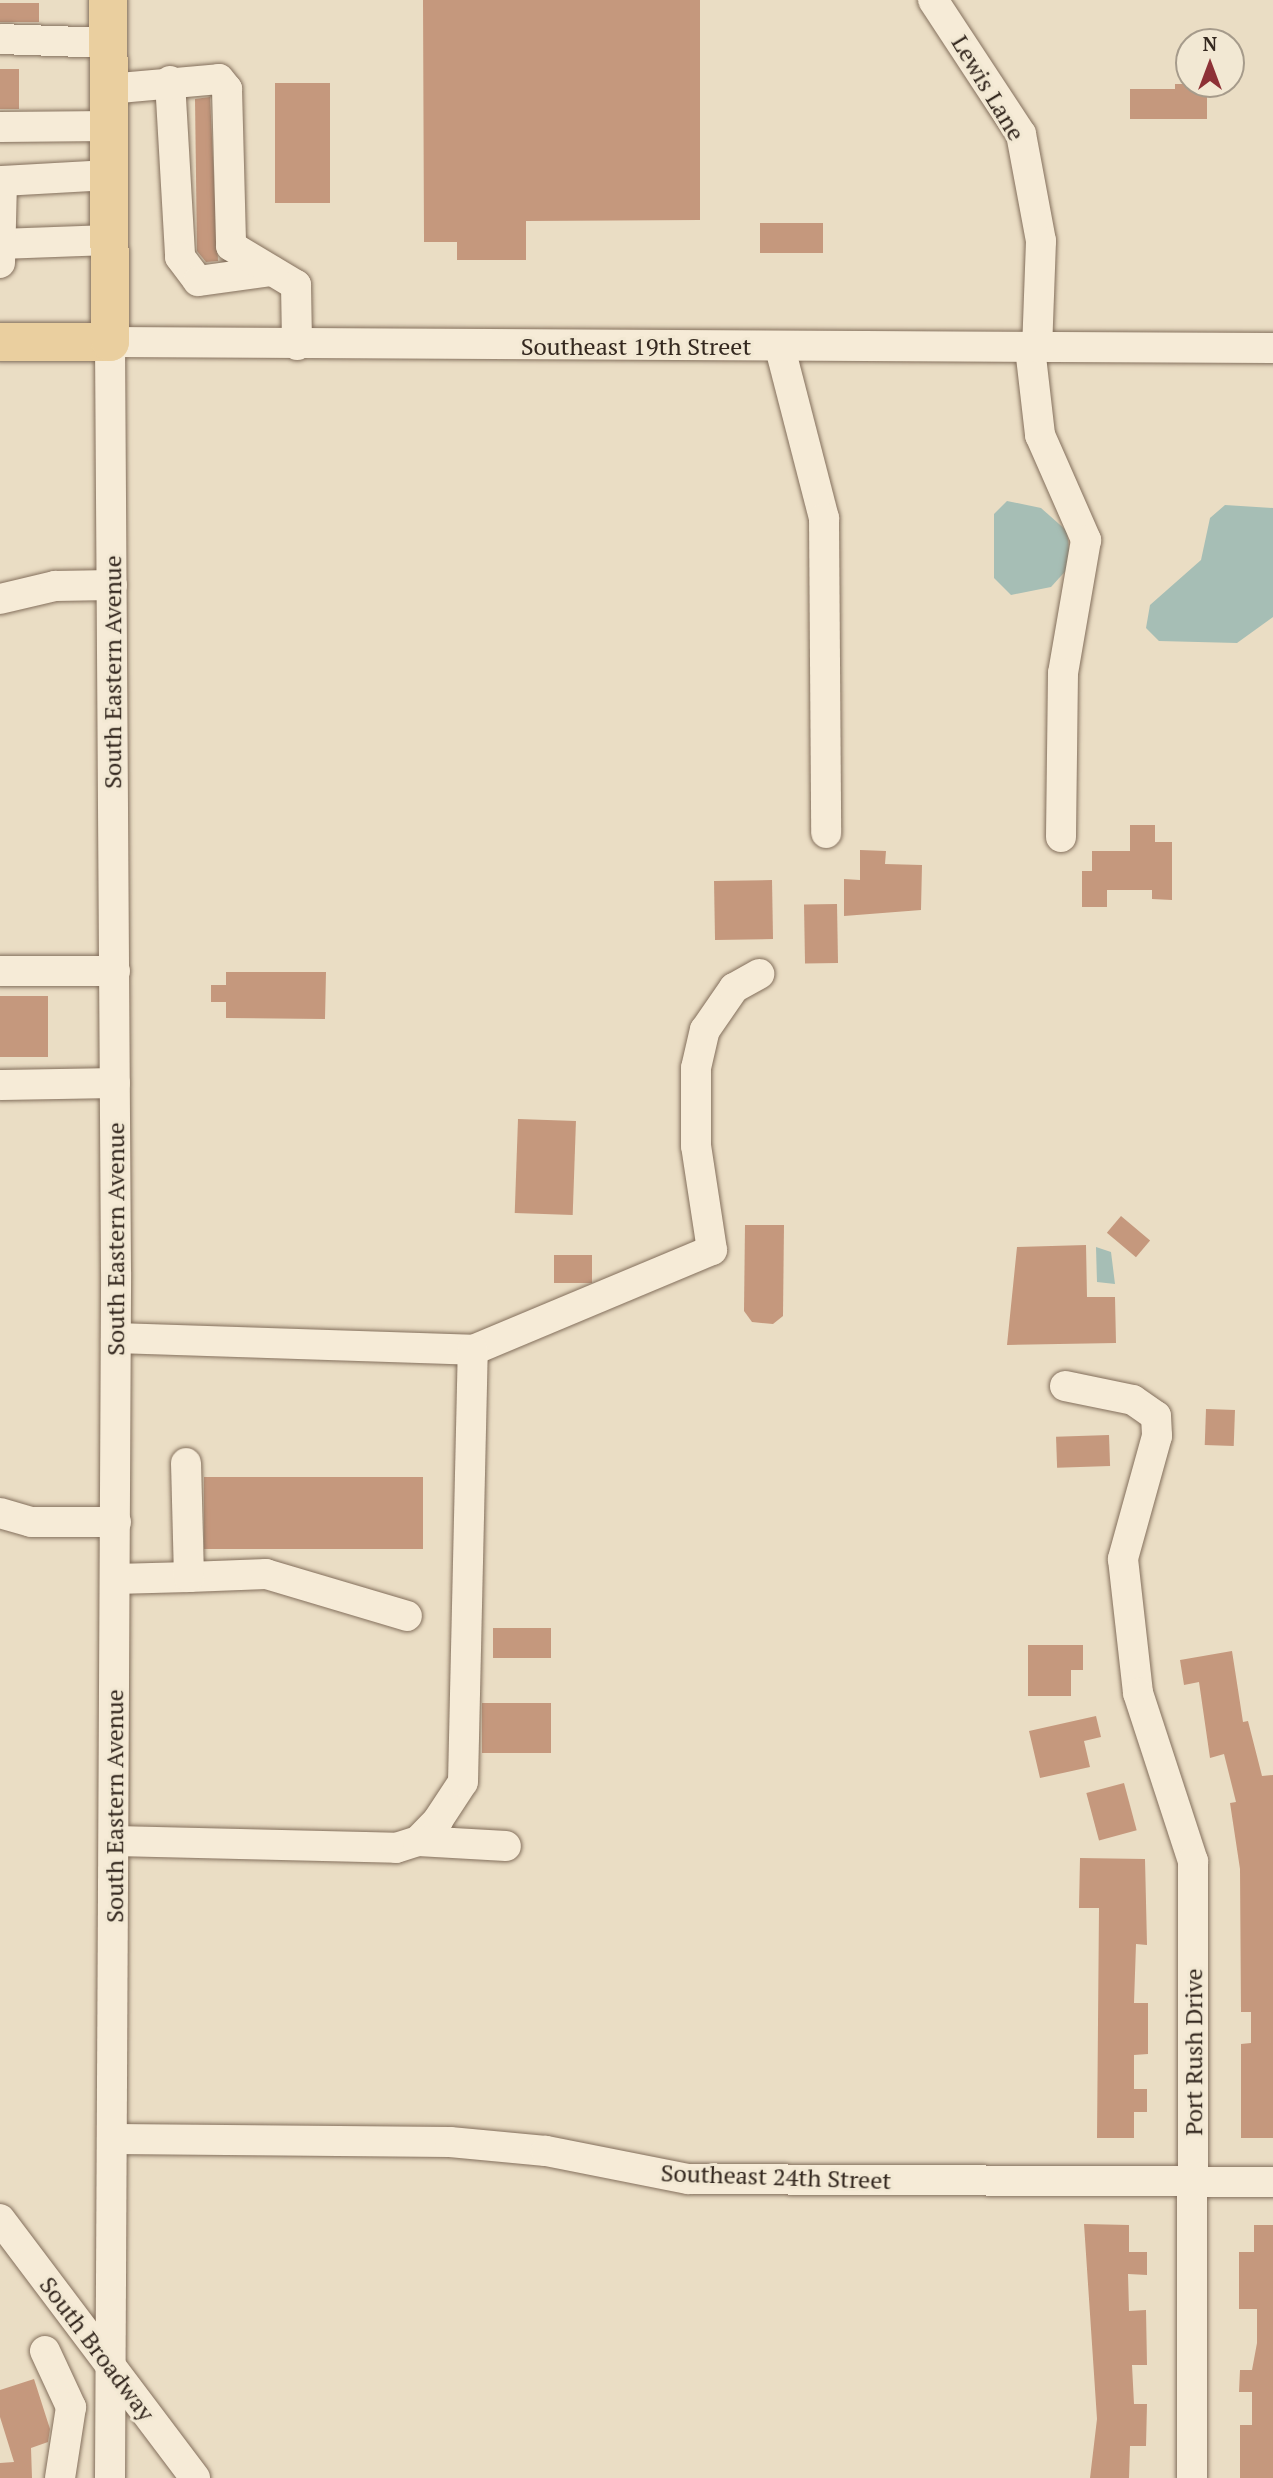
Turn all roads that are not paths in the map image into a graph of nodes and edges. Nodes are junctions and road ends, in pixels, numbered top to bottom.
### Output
1 (108, 0) edge
2 (933, 0) edge
3 (0, 39) edge
4 (108, 43) junction
5 (170, 81) junction
6 (109, 107) junction
7 (0, 127) edge
8 (109, 175) junction
9 (109, 240) junction
10 (1, 244) edge
11 (0, 263) edge
12 (271, 271) junction
13 (0, 342) edge
14 (110, 342) junction
15 (297, 345) junction
16 (780, 348) junction
17 (1034, 348) junction
18 (1273, 348) edge
19 (112, 585) junction
20 (0, 599) edge
21 (827, 833) dead end
22 (1061, 837) dead end
23 (0, 971) edge
24 (115, 971) junction
25 (759, 974) dead end
26 (116, 1083) junction
27 (0, 1085) edge
28 (116, 1338) junction
29 (473, 1350) junction
30 (1065, 1385) dead end
31 (186, 1463) dead end
32 (0, 1513) edge
33 (116, 1522) junction
34 (189, 1577) junction
35 (116, 1579) junction
36 (407, 1616) dead end
37 (115, 1841) junction
38 (418, 1841) junction
39 (506, 1846) dead end
40 (115, 2139) junction
41 (1193, 2181) junction
42 (1273, 2182) edge
43 (0, 2220) edge
44 (45, 2351) dead end
45 (112, 2368) junction
46 (60, 2478) edge
47 (110, 2478) edge
48 (195, 2478) edge
49 (1192, 2478) edge

1 - 4 main road, South Eastern Avenue
2 - 17 street, Lewis Lane
3 - 4 street
4 - 6 main road, South Eastern Avenue
5 - 6 street
5 - 12 street
5 - 12 street
6 - 7 street
6 - 8 main road, South Eastern Avenue
8 - 9 main road, South Eastern Avenue
8 - 10 street
9 - 10 street
9 - 14 main road, South Eastern Avenue
10 - 11 street
12 - 15 street
13 - 14 main road, Southeast 19th Street
14 - 15 street, Southeast 19th Street
14 - 19 street, South Eastern Avenue
15 - 16 street, Southeast 19th Street
16 - 17 street, Southeast 19th Street
16 - 21 street
17 - 18 street, Southeast 19th Street
17 - 22 street, Lewis Lane
19 - 20 street
19 - 24 street, South Eastern Avenue
23 - 24 street
24 - 26 street, South Eastern Avenue
25 - 29 street
26 - 27 street
26 - 28 street, South Eastern Avenue
28 - 29 street
28 - 33 street, South Eastern Avenue
29 - 38 street
30 - 41 street, Port Rush Drive
31 - 34 street
32 - 33 street
33 - 35 street, South Eastern Avenue
34 - 35 street
34 - 36 street
35 - 37 street, South Eastern Avenue
37 - 38 street
37 - 40 street, South Eastern Avenue
38 - 39 street
40 - 41 street, Southeast 24th Street
40 - 45 street, South Eastern Avenue
41 - 42 street, Southeast 24th Street
41 - 49 street, Port Rush Drive
43 - 45 street, South Broadway
44 - 46 street
45 - 47 street, South Eastern Avenue
45 - 48 street, South Broadway

